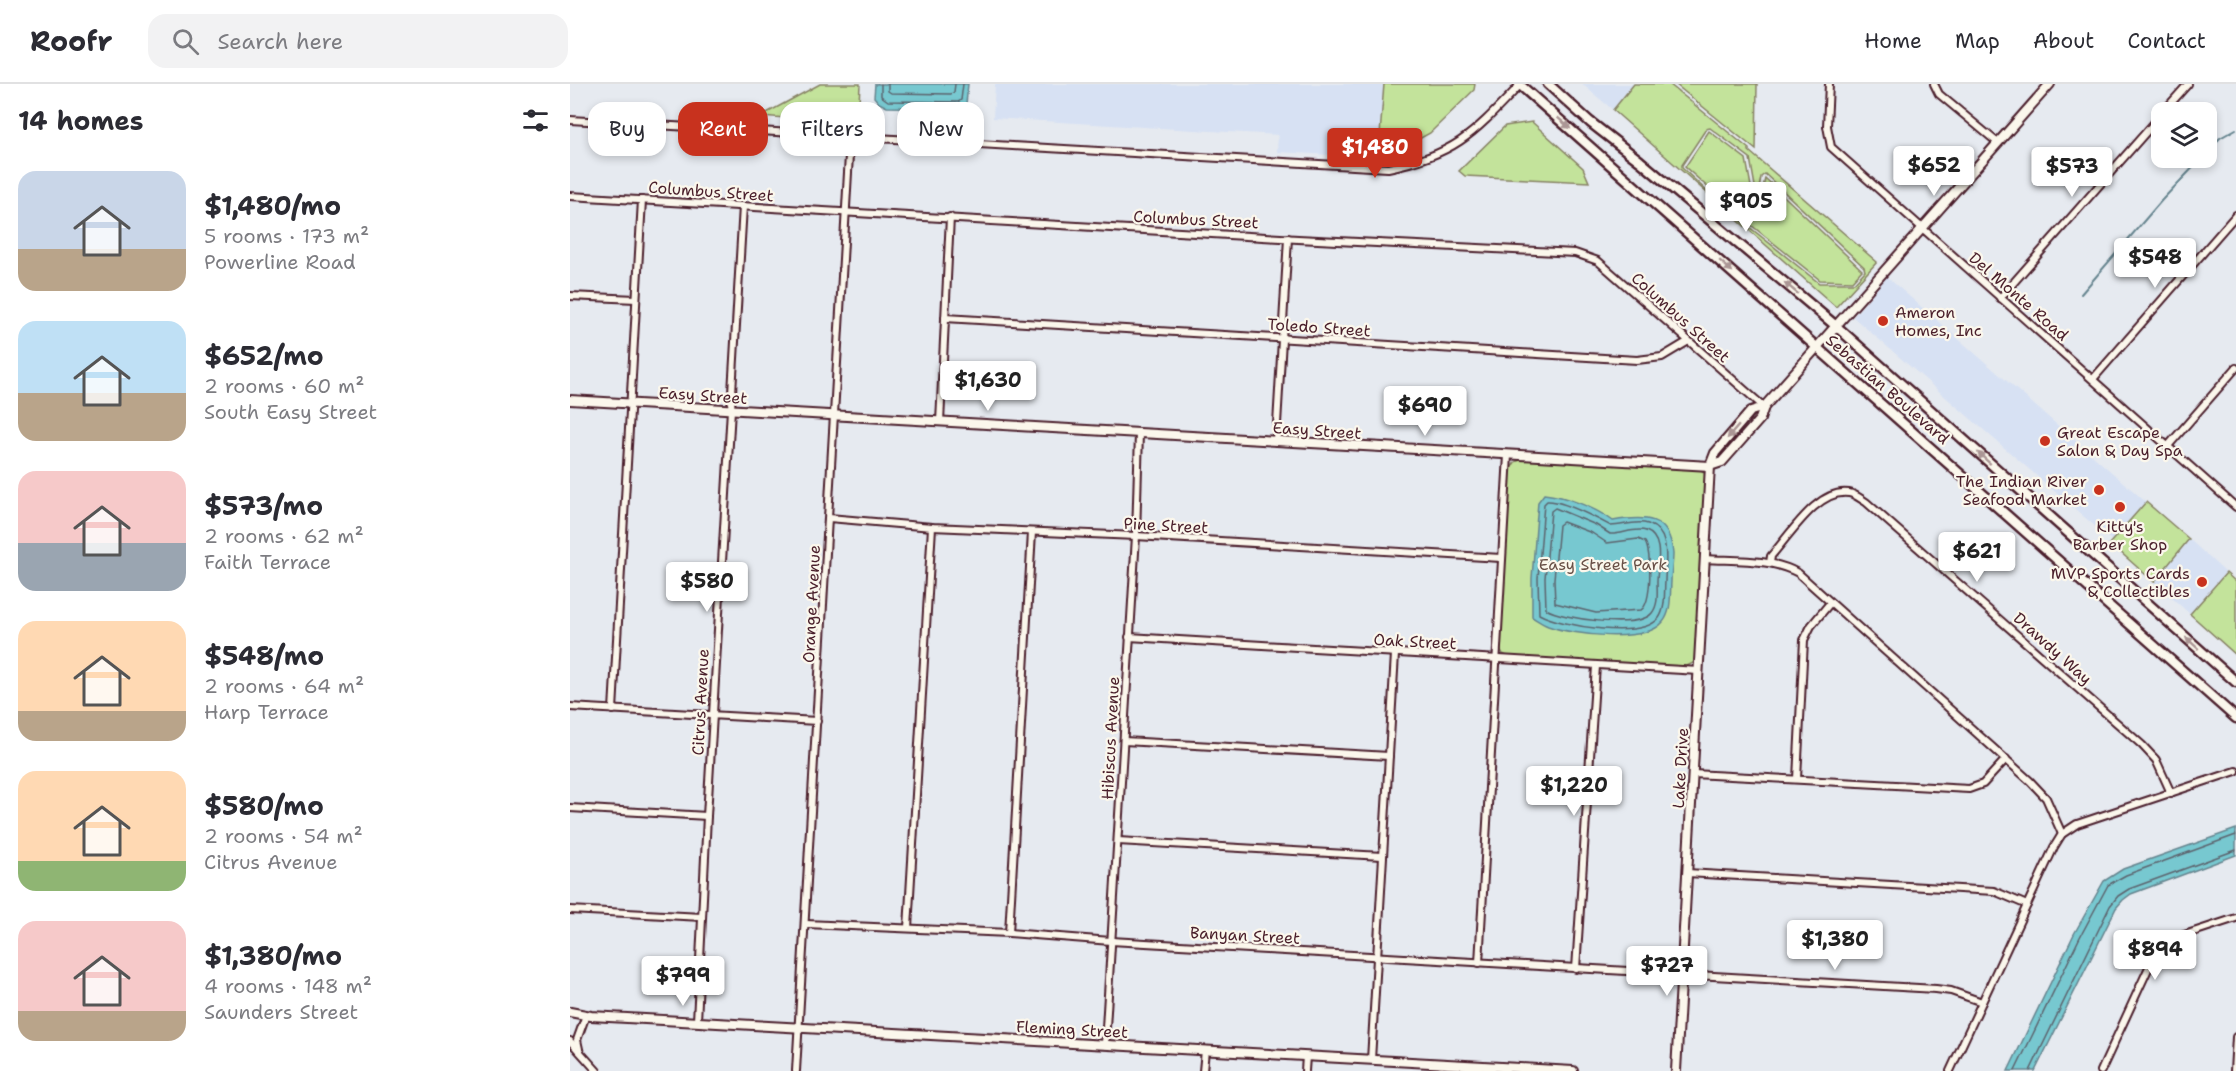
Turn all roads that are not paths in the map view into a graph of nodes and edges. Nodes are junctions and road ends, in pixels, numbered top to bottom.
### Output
1 (1520, 84) edge
2 (1548, 84) edge
3 (1830, 84) edge
4 (1934, 84) edge
5 (2050, 84) edge
6 (2188, 84) edge
7 (2172, 102) edge
8 (570, 120) edge
9 (2151, 126) edge
10 (780, 134) edge
11 (885, 140) edge
12 (1998, 142) junction
13 (849, 156) edge
14 (570, 196) edge
15 (642, 200) junction
16 (743, 206) junction
17 (846, 213) junction
18 (2236, 215) edge
19 (950, 218) junction
20 (1922, 229) junction
21 (1288, 238) junction
22 (570, 296) edge
23 (2000, 298) junction
24 (636, 299) junction
25 (945, 318) junction
26 (1836, 326) junction
27 (1282, 338) junction
28 (1687, 342) junction
29 (1817, 346) junction
30 (2236, 368) edge
31 (2092, 378) junction
32 (570, 400) edge
33 (630, 404) junction
34 (1764, 407) junction
35 (731, 410) junction
36 (835, 417) junction
37 (939, 422) junction
38 (1139, 433) junction
39 (1276, 441) junction
40 (2168, 446) junction
41 (1508, 456) junction
42 (1710, 466) junction
43 (2236, 507) edge
44 (829, 518) junction
45 (932, 527) junction
46 (1032, 532) junction
47 (1136, 536) junction
48 (1501, 558) junction
49 (1705, 559) junction
50 (1770, 563) junction
51 (1830, 603) junction
52 (1129, 638) junction
53 (1395, 654) junction
54 (1495, 659) junction
55 (1596, 666) junction
56 (1699, 671) junction
57 (2236, 682) edge
58 (570, 707) edge
59 (613, 710) junction
60 (713, 716) junction
61 (2236, 718) edge
62 (818, 721) junction
63 (1124, 741) junction
64 (1389, 756) junction
65 (2006, 759) junction
66 (2236, 771) edge
67 (1693, 774) junction
68 (1797, 779) junction
69 (2171, 793) junction
70 (570, 808) edge
71 (707, 816) junction
72 (2062, 834) junction
73 (1118, 841) junction
74 (1382, 856) junction
75 (1687, 873) junction
76 (2027, 905) junction
77 (570, 910) edge
78 (702, 917) junction
79 (2236, 918) edge
80 (806, 924) junction
81 (908, 928) junction
82 (1009, 933) junction
83 (1111, 941) junction
84 (1378, 957) junction
85 (1479, 963) junction
86 (1576, 969) junction
87 (1681, 974) junction
88 (1982, 1002) junction
89 (570, 1012) edge
90 (586, 1015) junction
91 (697, 1021) junction
92 (799, 1027) junction
93 (2236, 1037) edge
94 (570, 1041) edge
95 (1105, 1044) junction
96 (1205, 1050) junction
97 (580, 1052) junction
98 (1306, 1056) junction
99 (1371, 1060) junction
100 (597, 1071) edge
101 (796, 1071) edge
102 (1203, 1071) edge
103 (1305, 1071) edge
104 (1573, 1071) edge
105 (1676, 1071) edge
106 (1950, 1071) edge
107 (2101, 1071) edge
108 (2234, 1071) edge

1 - 11 street
1 -> 29 main road, Sebastian Boulevard
26 -> 2 main road, Sebastian Boulevard
3 - 20 street, Del Monte Road
4 - 12 street
5 - 12 street
6 - 7 street
8 - 10 street
9 - 23 street
12 - 20 street
13 - 17 street, Orange Avenue
14 - 15 street, Columbus Street
15 - 16 street, Columbus Street
15 - 24 street
16 - 17 street, Columbus Street
16 - 35 street, Citrus Avenue
17 - 19 street, Columbus Street
17 - 36 street, Orange Avenue
18 - 31 street
19 - 21 street, Columbus Street
19 - 25 street
20 - 23 street, Del Monte Road
20 - 26 street
21 - 27 street
21 - 28 street, Columbus Street
22 - 24 street
23 - 31 street, Del Monte Road
24 - 33 street
25 - 27 street, Toledo Street
25 - 37 street
26 - 29 street
57 -> 26 main road, Sebastian Boulevard
27 - 28 street, Toledo Street
27 - 39 street
28 - 34 street, Columbus Street
29 - 34 street
29 - 61 main road, Sebastian Boulevard
30 - 40 street
31 - 40 street, Del Monte Road
32 - 33 street, Easy Street
33 - 35 street, Easy Street
33 - 59 street
34 - 42 street
35 - 36 street, Easy Street
35 - 60 street, Citrus Avenue
36 - 37 street, Easy Street
36 - 44 street, Orange Avenue
37 - 38 street, Easy Street
38 - 39 street, Easy Street
38 - 47 street, Hibiscus Avenue
39 - 41 street, Easy Street
40 - 43 street, Del Monte Road
41 - 42 street, Easy Street
41 - 48 street
42 - 49 street, Lake Drive
44 - 45 street, Pine Street
44 - 62 street, Orange Avenue
45 - 46 street, Pine Street
45 - 81 street
46 - 47 street, Pine Street
46 - 82 street
47 - 48 street, Pine Street
47 - 52 street, Hibiscus Avenue
48 - 54 street
49 - 50 street
49 - 56 street, Lake Drive
50 - 51 street
50 - 69 street, Drawdy Way
51 - 65 street
51 - 68 street
52 - 53 street, Oak Street
52 - 63 street, Hibiscus Avenue
53 - 54 street, Oak Street
53 - 64 street
54 - 55 street, Oak Street
54 - 85 street
55 - 56 street, Oak Street
55 - 86 street
56 - 67 street, Lake Drive
58 - 59 street
59 - 60 street
60 - 62 street
60 - 71 street, Citrus Avenue
62 - 80 street, Orange Avenue
63 - 64 street
63 - 73 street, Hibiscus Avenue
64 - 74 street
65 - 68 street
65 - 72 street
66 - 69 street
67 - 68 street
67 - 75 street, Lake Drive
69 - 72 street
70 - 71 street
71 - 78 street, Citrus Avenue
72 - 76 street
73 - 74 street
73 - 83 street, Hibiscus Avenue
74 - 84 street
75 - 76 street
75 - 87 street, Lake Drive
76 - 88 street
77 - 78 street
78 - 91 street, Citrus Avenue
79 - 107 street
80 - 81 street, Banyan Street
80 - 92 street, Orange Avenue
81 - 82 street, Banyan Street
82 - 83 street, Banyan Street
83 - 84 street, Banyan Street
83 - 95 street, Hibiscus Avenue
84 - 85 street, Banyan Street
84 - 99 street
85 - 86 street, Banyan Street
86 - 87 street, Banyan Street
87 - 88 street, Banyan Street
87 - 105 street, Lake Drive
88 - 106 street
89 - 90 street, Fleming Street
90 - 91 street, Fleming Street
90 - 97 street
91 - 92 street, Fleming Street
92 - 95 street, Fleming Street
92 - 101 street, Orange Avenue
93 - 108 street
94 - 97 street
95 - 96 street, Fleming Street
96 - 98 street, Fleming Street
96 - 102 street
97 - 100 street
98 - 99 street, Fleming Street
98 - 103 street
99 - 104 street, Fleming Street

